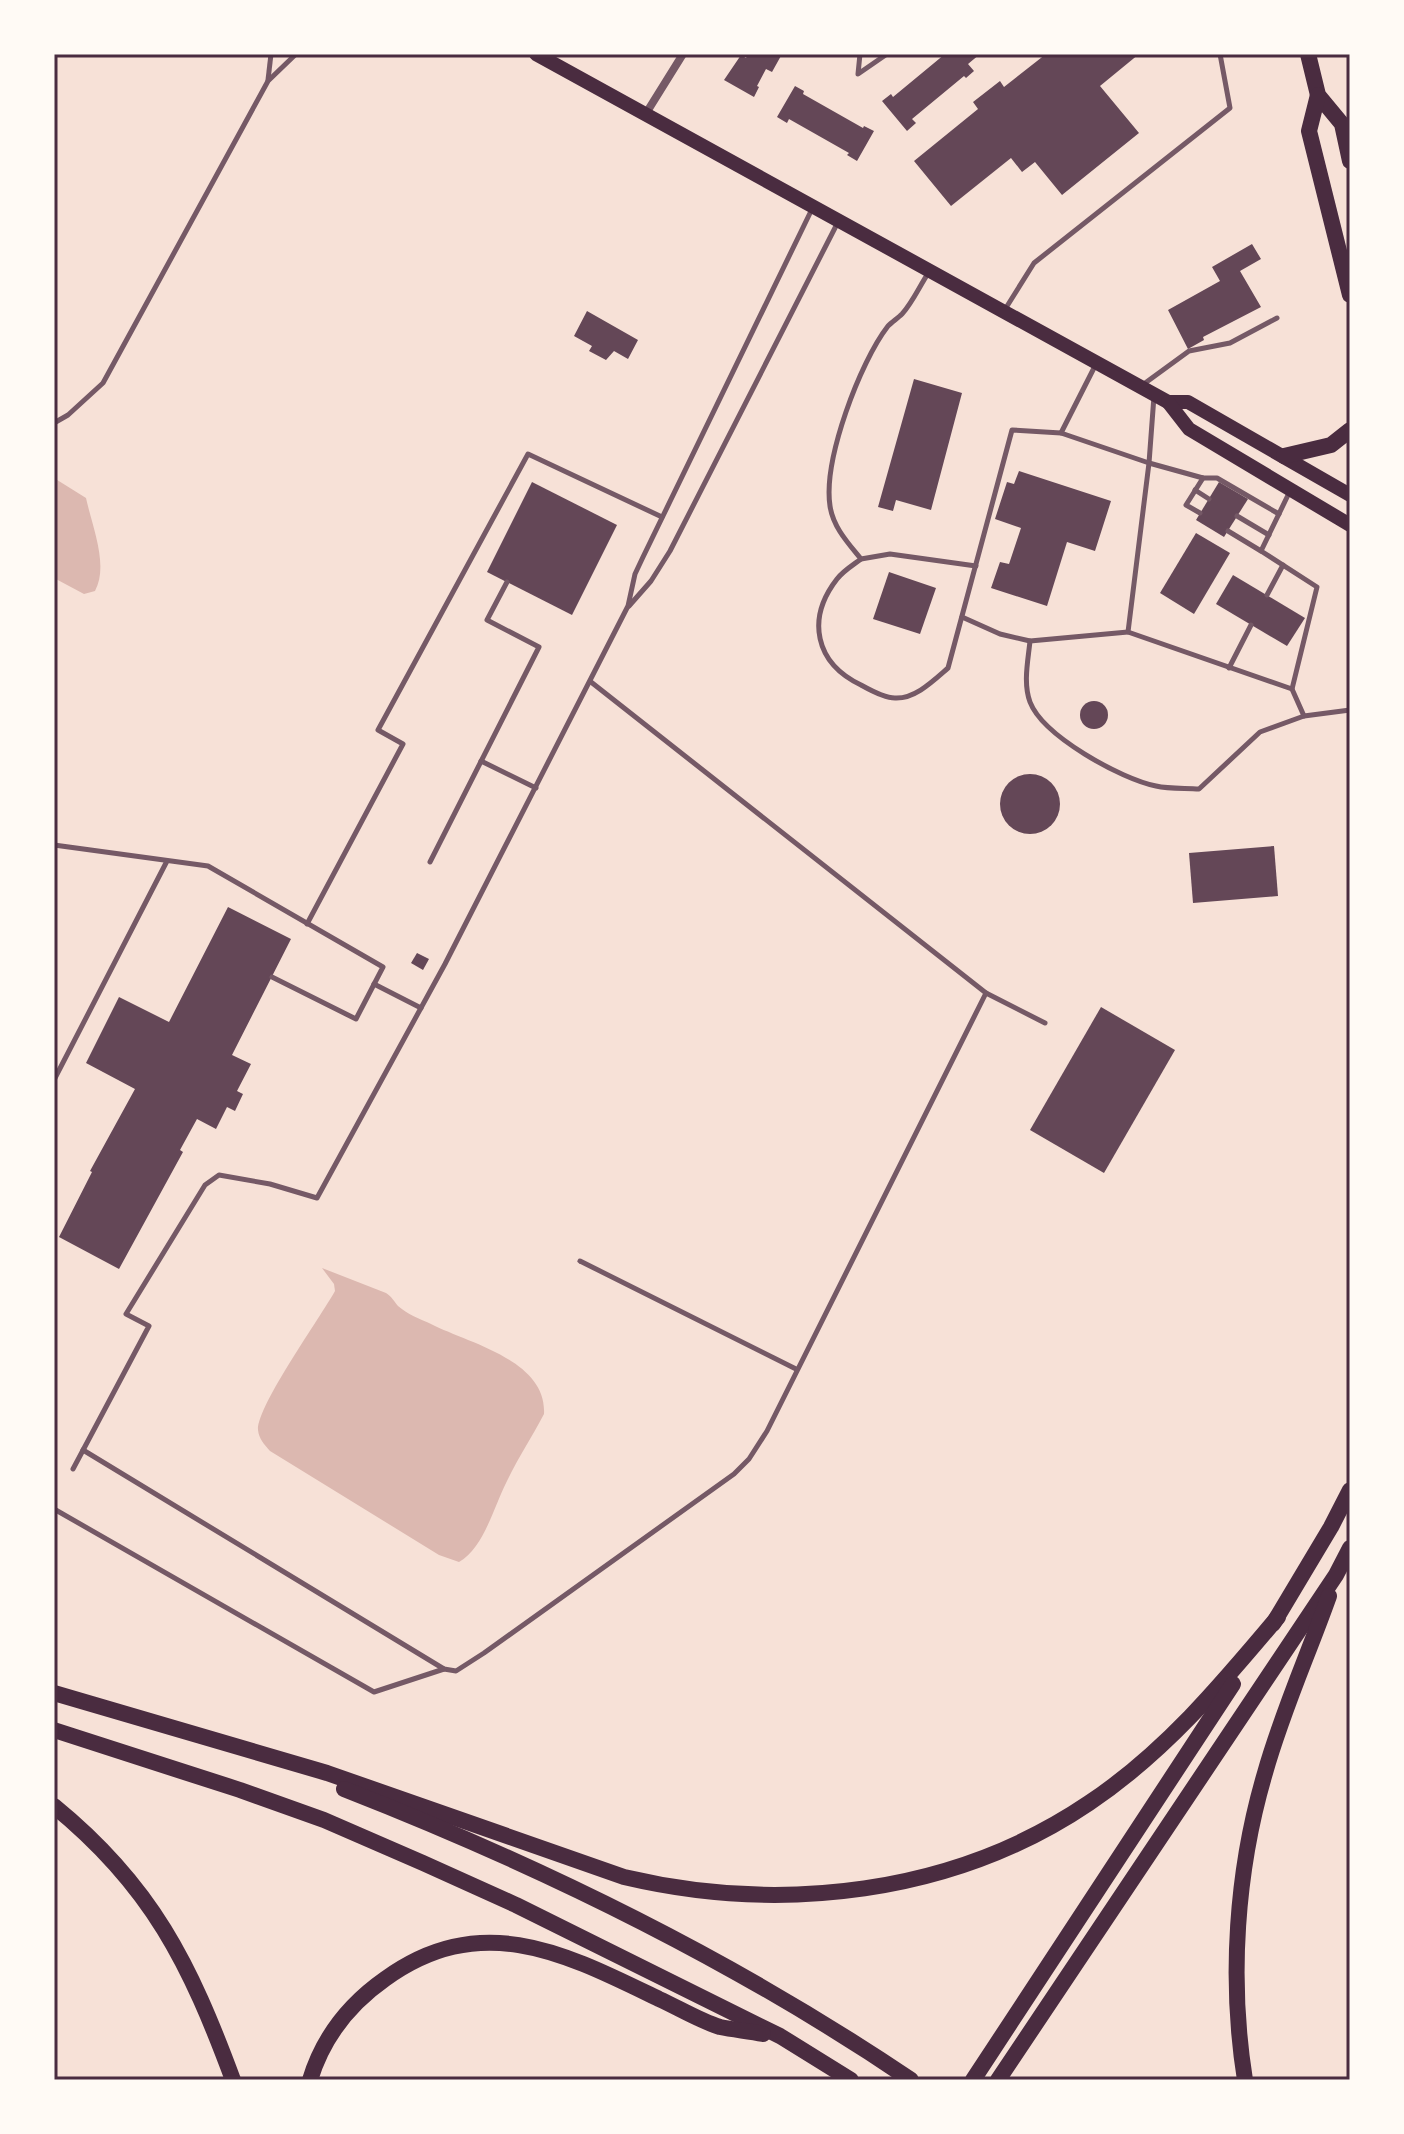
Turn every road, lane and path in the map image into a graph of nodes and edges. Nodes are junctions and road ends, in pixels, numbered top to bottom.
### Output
1 (271, 54) edge
2 (296, 54) edge
3 (536, 54) edge
4 (683, 54) edge
5 (860, 54) edge
6 (887, 54) edge
7 (1220, 54) edge
8 (1308, 54) edge
9 (268, 81) junction
10 (1318, 95) junction
11 (645, 115) junction
12 (1347, 136) edge
13 (1350, 161) edge
14 (813, 208) junction
15 (838, 222) junction
16 (929, 271) junction
17 (1350, 295) edge
18 (1003, 312) junction
19 (1277, 318) dead end
20 (1096, 363) junction
21 (1154, 395) junction
22 (54, 423) edge
23 (1350, 430) edge
24 (1061, 433) junction
25 (1284, 456) junction
26 (1149, 463) junction
27 (1203, 478) junction
28 (1291, 489) junction
29 (1195, 490) junction
30 (1350, 495) edge
31 (1209, 499) dead end
32 (1200, 513) dead end
33 (1279, 514) junction
34 (1237, 516) dead end
35 (662, 517) junction
36 (1350, 525) edge
37 (1228, 531) dead end
38 (1269, 535) junction
39 (1261, 551) junction
40 (861, 559) junction
41 (1283, 565) junction
42 (976, 566) junction
43 (507, 582) dead end
44 (1267, 595) dead end
45 (628, 606) junction
46 (962, 617) junction
47 (1251, 625) dead end
48 (1128, 632) junction
49 (1030, 641) junction
50 (1229, 668) junction
51 (591, 682) junction
52 (1292, 689) junction
53 (1350, 710) edge
54 (1304, 716) junction
55 (481, 761) junction
56 (536, 788) junction
57 (54, 845) edge
58 (167, 861) junction
59 (430, 862) dead end
60 (307, 924) junction
61 (272, 977) dead end
62 (374, 984) junction
63 (986, 993) junction
64 (421, 1008) junction
65 (1045, 1023) dead end
66 (54, 1080) edge
67 (580, 1261) dead end
68 (796, 1369) junction
69 (83, 1450) junction
70 (73, 1469) dead end
71 (1350, 1490) edge
72 (54, 1509) edge
73 (1350, 1548) edge
74 (1336, 1575) junction
75 (1278, 1617) junction
76 (444, 1669) junction
77 (54, 1693) edge
78 (54, 1730) edge
79 (244, 1750) junction
80 (54, 1806) edge
81 (780, 2036) junction
82 (233, 2080) edge
83 (310, 2080) edge
84 (851, 2080) edge
85 (911, 2080) edge
86 (973, 2080) edge
87 (998, 2080) edge
88 (1245, 2080) edge

1 - 9 lane
2 - 9 lane
3 - 11 main road
4 - 11 street
5 - 6 lane
7 - 18 lane
8 - 10 highway
9 - 22 lane
10 - 12 highway
10 - 17 highway
11 - 14 main road
12 - 13 highway
14 - 15 main road
14 - 35 lane
15 - 16 main road
15 - 45 lane
16 - 18 main road
16 - 40 lane
18 - 20 main road
19 - 21 lane
20 - 21 main road
20 - 24 lane
21 - 25 main road
21 - 26 lane
21 - 28 main road
23 - 25 highway
24 - 26 lane
24 - 42 lane
25 - 30 main road
26 - 27 lane
26 - 48 lane
27 - 29 lane
27 - 33 lane
28 - 33 lane
28 - 36 main road
29 - 31 lane
29 - 32 lane
33 - 38 lane
34 - 38 lane
35 - 45 lane
35 - 60 lane
37 - 39 lane
38 - 39 lane
39 - 41 lane
40 - 42 lane
40 - 46 lane
41 - 44 lane
41 - 52 lane
42 - 46 lane
43 - 55 lane
45 - 51 lane
46 - 49 lane
47 - 50 lane
48 - 49 lane
48 - 50 lane
49 - 54 lane
50 - 52 lane
51 - 56 lane
51 - 63 lane
52 - 54 lane
53 - 54 lane
55 - 56 lane
55 - 59 lane
56 - 64 lane
57 - 58 lane
58 - 60 lane
58 - 66 lane
60 - 62 lane
61 - 62 lane
62 - 64 lane
63 - 65 lane
63 - 68 lane
64 - 69 lane
67 - 68 lane
68 - 76 lane
69 - 70 lane
69 - 76 lane
71 - 75 highway
72 - 76 lane
73 - 74 highway
74 - 87 highway
74 - 88 highway
75 - 79 highway
75 - 86 highway
77 - 79 highway
78 - 81 highway
79 - 85 highway
80 - 82 highway
81 - 83 highway
81 - 84 highway

